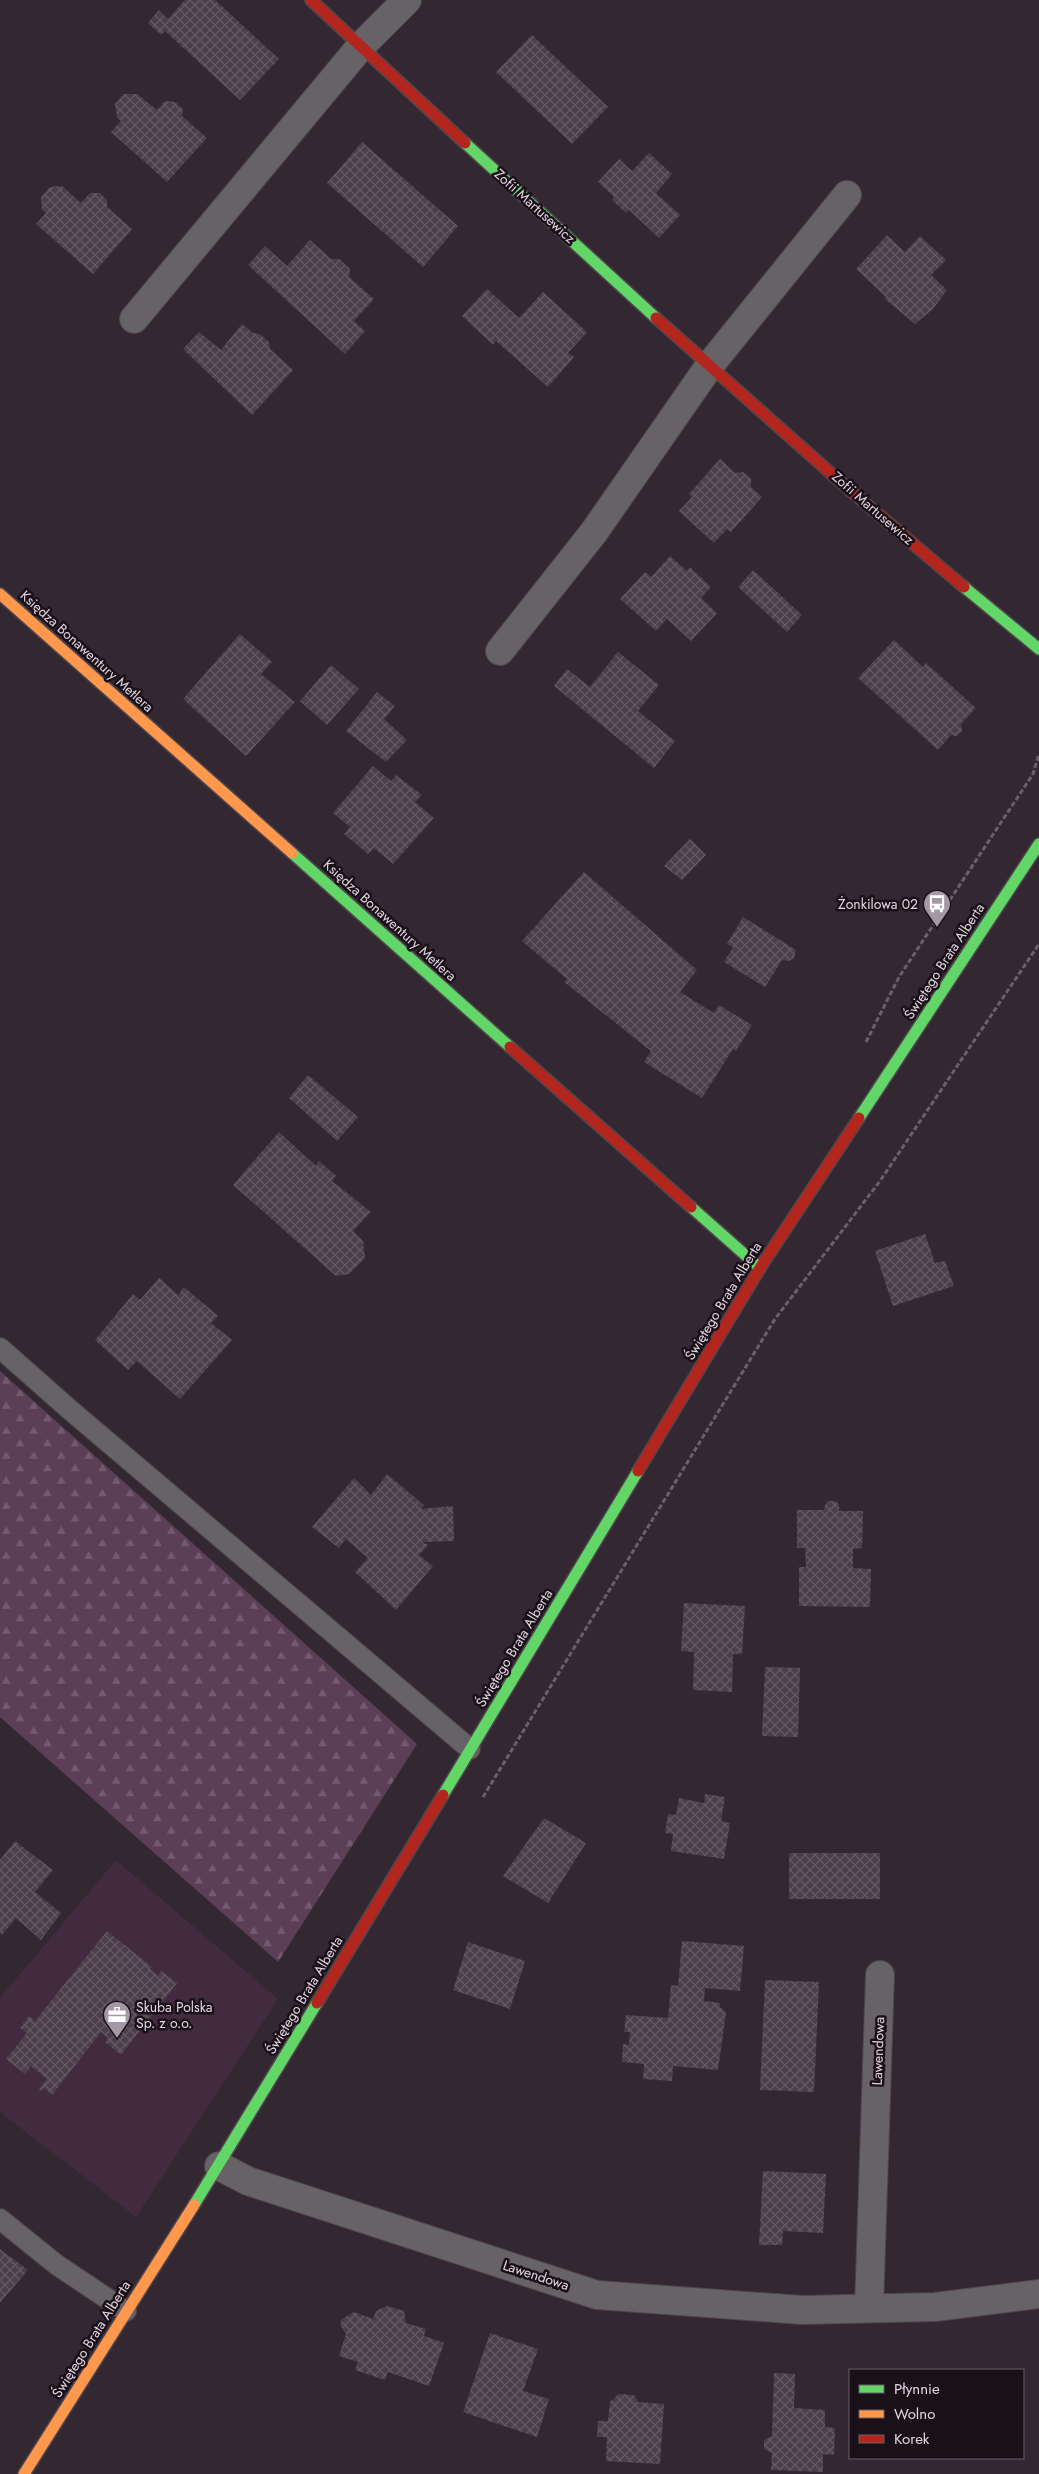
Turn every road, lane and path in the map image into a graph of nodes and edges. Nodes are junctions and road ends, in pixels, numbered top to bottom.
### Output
1 (311, 0) edge
2 (407, 0) edge
3 (361, 46) junction
4 (847, 195) dead end
5 (134, 319) dead end
6 (710, 365) junction
7 (0, 594) edge
8 (1039, 649) edge
9 (500, 651) dead end
10 (1039, 844) edge
11 (1039, 944) edge
12 (760, 1268) junction
13 (0, 1348) edge
14 (470, 1749) junction
15 (480, 1801) dead end
16 (880, 1975) dead end
17 (219, 2166) junction
18 (0, 2219) edge
19 (1039, 2294) edge
20 (869, 2308) junction
21 (126, 2311) junction
22 (24, 2474) edge

1 - 3 street, Zofii Martusewicz
2 - 3 street
3 - 5 street
3 - 6 street, Zofii Martusewicz
4 - 6 street
6 - 8 street, Zofii Martusewicz
6 - 9 street
7 - 12 street, Księdza Bonawentury Metlera
10 - 12 street, Świętego Brata Alberta
11 - 15 path
12 - 14 street, Świętego Brata Alberta
13 - 14 lane
14 - 17 street, Świętego Brata Alberta
16 - 20 street, Lawendowa
17 - 20 street, Lawendowa
17 - 21 street, Świętego Brata Alberta
18 - 21 lane
19 - 20 street, Lawendowa
21 - 22 street, Świętego Brata Alberta

